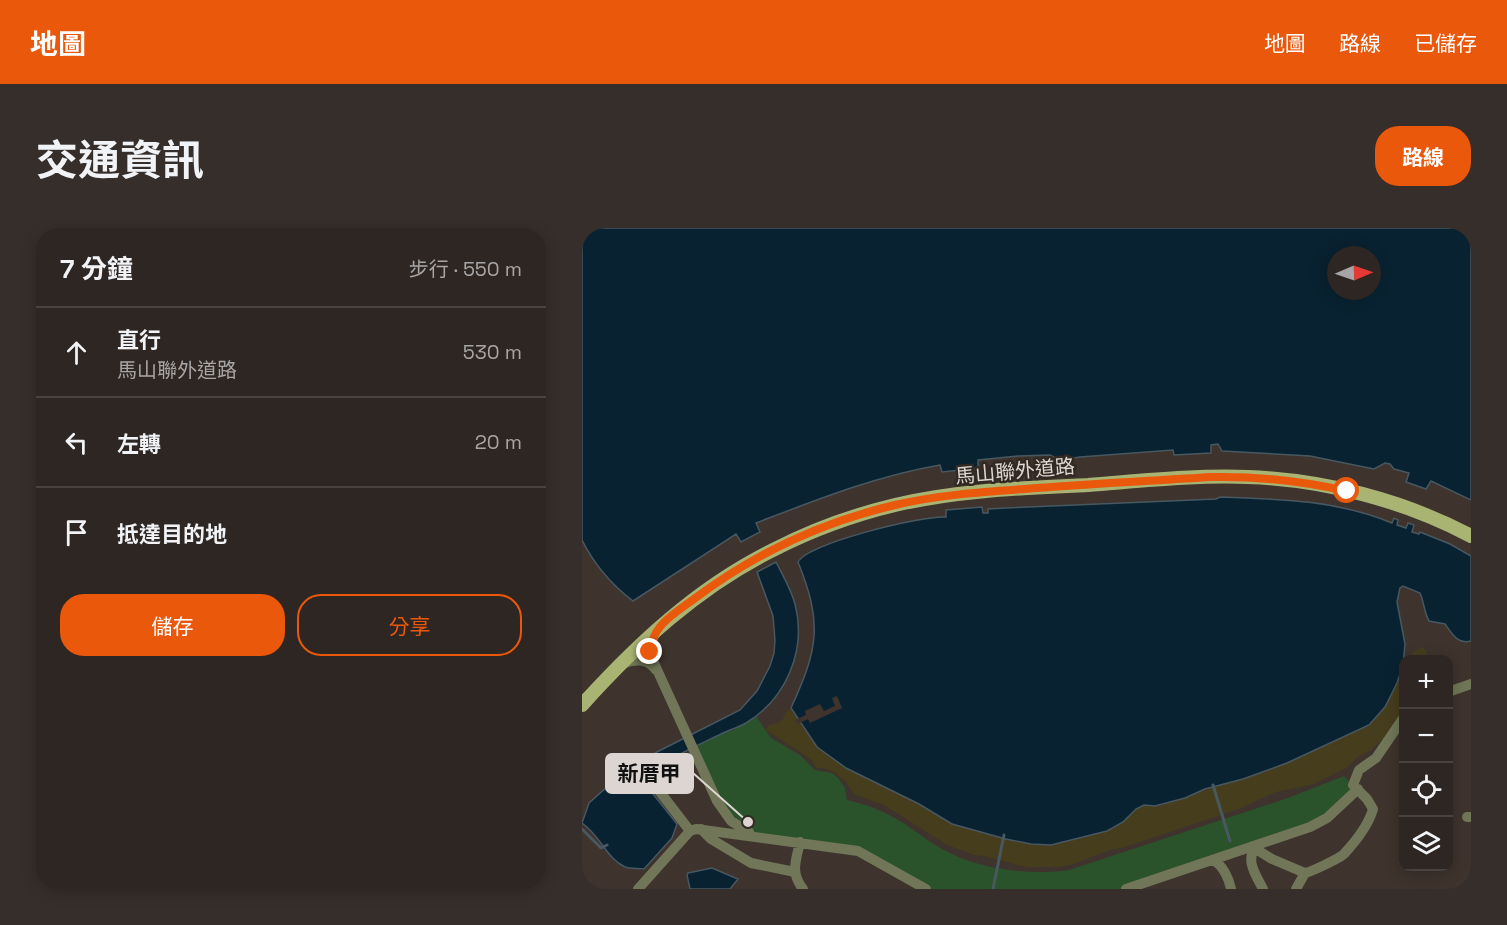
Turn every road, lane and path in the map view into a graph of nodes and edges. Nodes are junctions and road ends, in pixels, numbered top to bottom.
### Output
1 (1471, 536) edge
2 (656, 630) junction
3 (634, 651) junction
4 (652, 656) junction
5 (619, 665) junction
6 (658, 674) junction
7 (1471, 684) edge
8 (1453, 691) edge
9 (582, 705) edge
10 (1399, 724) edge
11 (637, 762) dead end
12 (1358, 789) junction
13 (695, 830) junction
14 (758, 836) junction
15 (800, 842) junction
16 (1256, 847) junction
17 (1213, 860) junction
18 (795, 872) junction
19 (1305, 873) junction
20 (905, 878) junction
21 (1262, 888) edge
22 (638, 889) edge
23 (803, 889) edge
24 (900, 889) edge
25 (926, 889) edge
26 (1126, 889) edge
27 (1231, 889) edge
28 (1296, 889) edge

1 - 2 main road, 馬山聯外道路
2 - 3 main road, 馬山聯外道路
2 - 4 street
3 - 4 street
3 - 5 main road, 馬山聯外道路
4 - 6 street
5 - 6 street
5 - 9 main road, 馬山聯外道路
6 - 14 street
7 - 8 street
10 - 12 street
11 - 13 street
12 - 16 street
12 - 19 street
13 - 14 street
13 - 18 street
13 - 22 street
14 - 15 street
15 - 18 street
15 - 20 street
16 - 17 street
16 - 19 street
16 - 21 street
17 - 26 street
17 - 27 street
18 - 23 street
19 - 28 street
20 - 24 street
20 - 25 street

